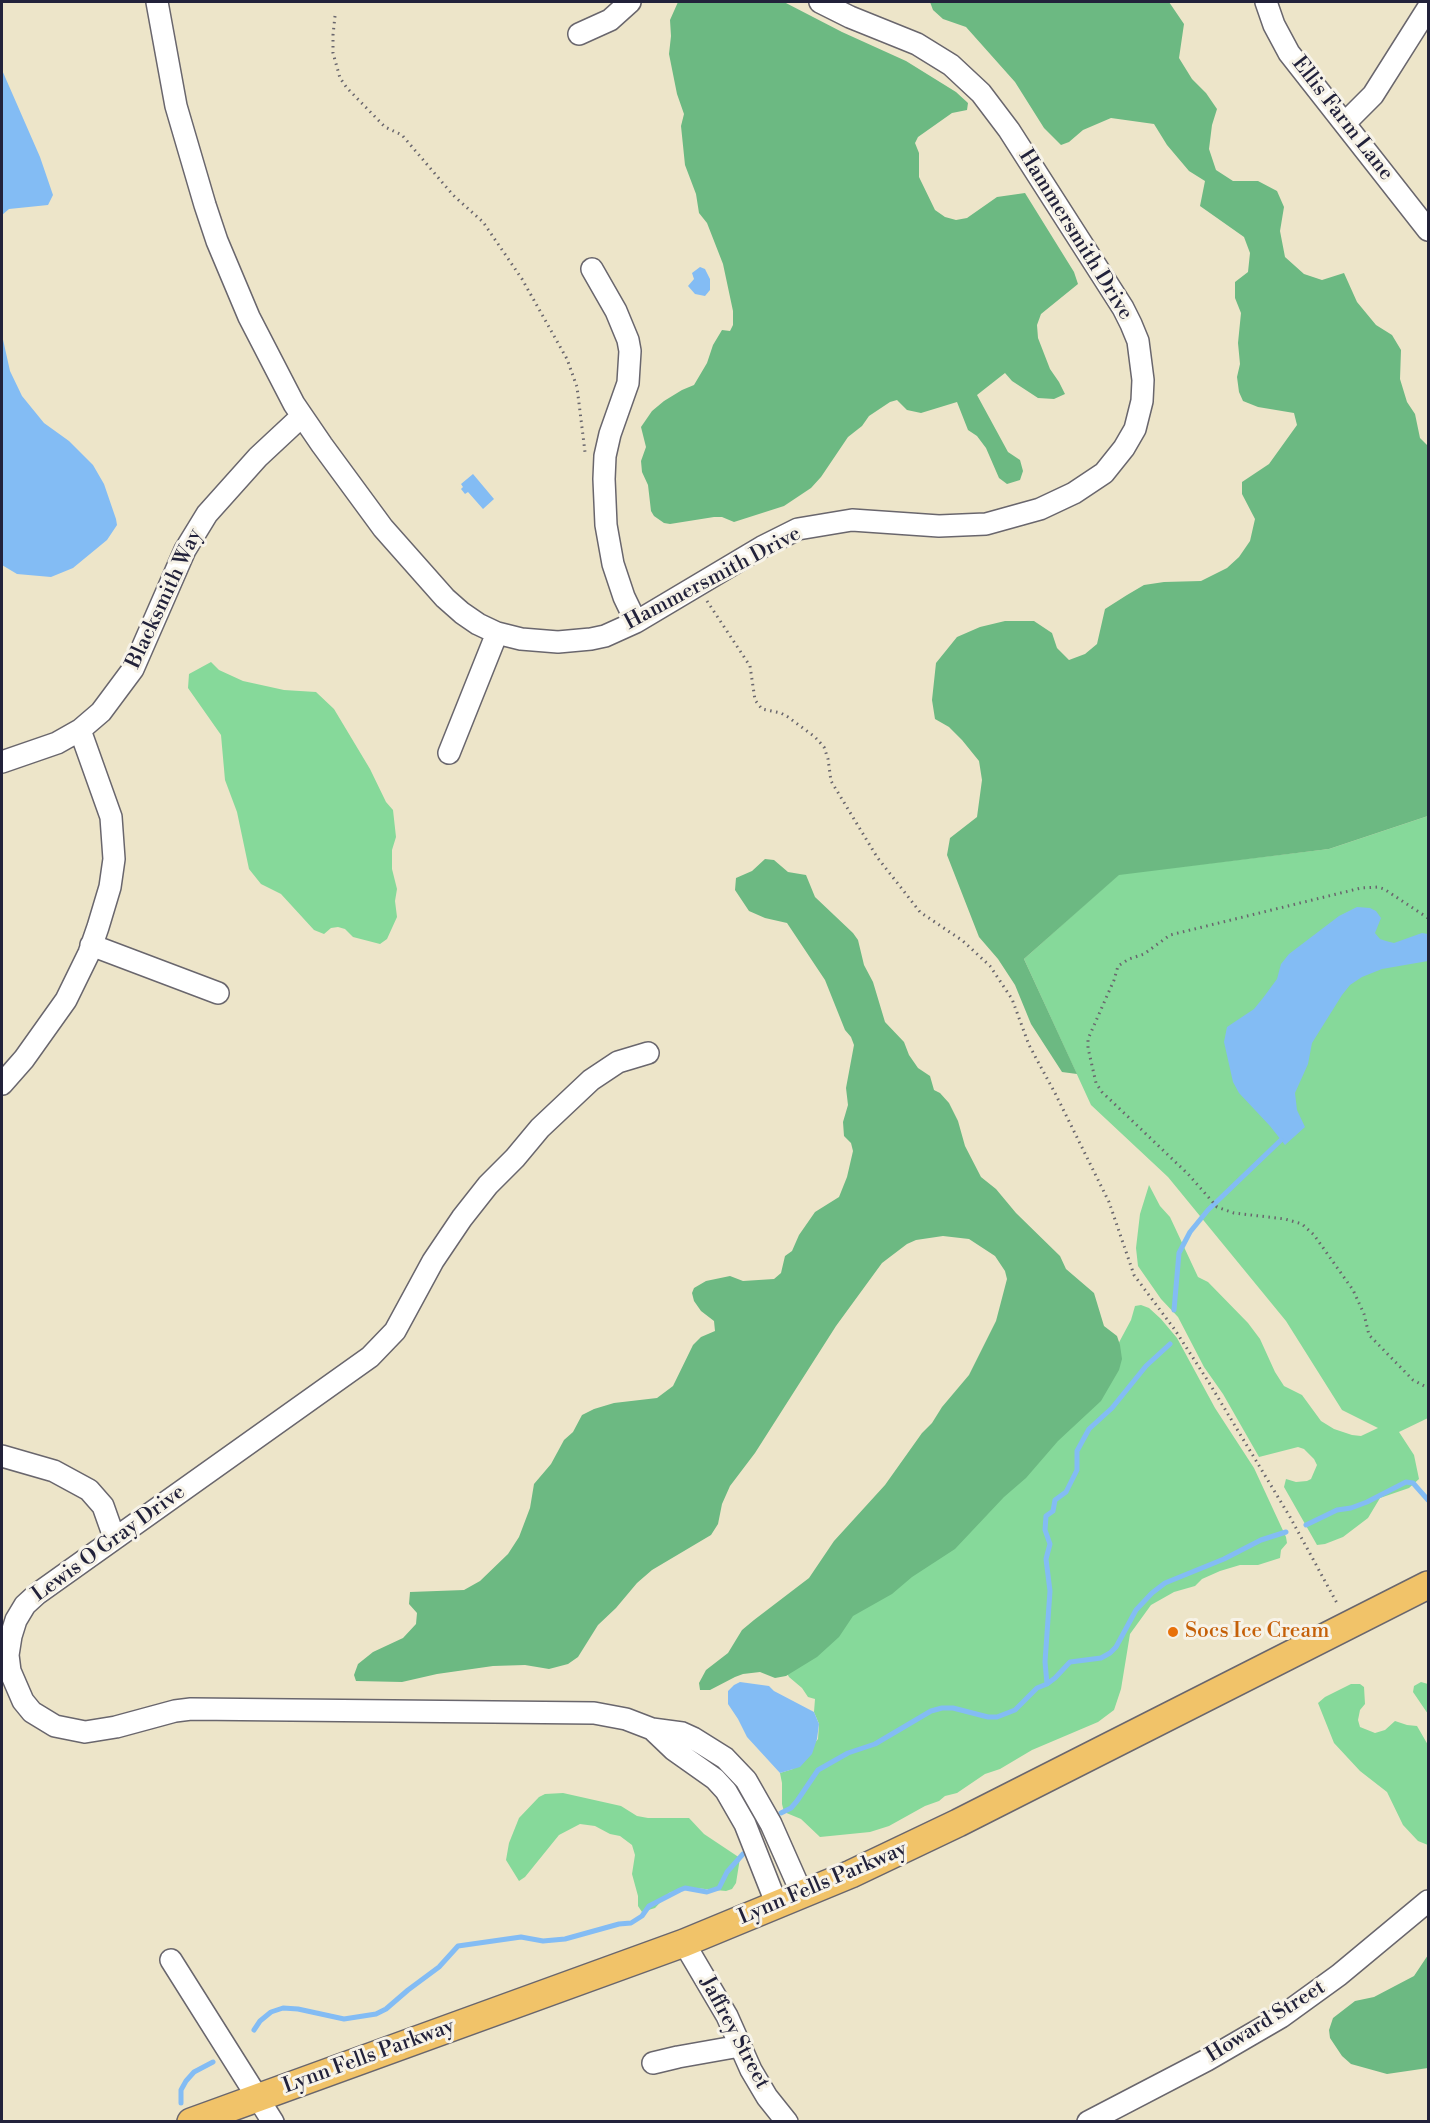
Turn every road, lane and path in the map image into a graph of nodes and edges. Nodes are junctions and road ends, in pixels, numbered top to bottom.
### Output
1 (157, 2) edge
2 (630, 2) edge
3 (820, 2) edge
4 (1266, 2) edge
5 (1428, 9) edge
6 (335, 16) dead end
7 (579, 34) dead end
8 (1346, 122) junction
9 (1428, 230) edge
10 (592, 269) dead end
11 (302, 416) junction
12 (604, 467) junction
13 (697, 586) junction
14 (636, 622) junction
15 (497, 633) junction
16 (80, 730) junction
17 (449, 753) dead end
18 (2, 762) edge
19 (1428, 918) edge
20 (91, 945) junction
21 (219, 993) dead end
22 (648, 1053) dead end
23 (2, 1084) edge
24 (1428, 1388) edge
25 (2, 1456) edge
26 (114, 1537) junction
27 (1428, 1585) edge
28 (1350, 1625) junction
29 (6, 1669) edge
30 (652, 1729) junction
31 (802, 1894) junction
32 (1428, 1901) edge
33 (777, 1905) junction
34 (684, 1942) junction
35 (171, 1960) dead end
36 (740, 2046) junction
37 (653, 2063) dead end
38 (257, 2098) junction
39 (191, 2121) edge
40 (273, 2121) edge
41 (787, 2121) edge
42 (1088, 2121) edge

1 - 11 street, Hammersmith Drive
2 - 7 street
3 - 13 street, Hammersmith Drive
4 - 8 street, Ellis Farm Lane
5 - 8 street
6 - 12 path
8 - 9 street, Ellis Farm Lane
10 - 12 street
11 - 15 street, Hammersmith Drive
11 - 16 street, Blacksmith Way
12 - 14 street
13 - 14 street, Hammersmith Drive
13 - 28 path
14 - 15 street, Hammersmith Drive
15 - 17 street
16 - 18 street, Blacksmith Way
16 - 20 street
19 - 24 path
20 - 21 street
20 - 23 street
22 - 26 street, Lewis O Gray Drive
25 - 26 street
26 - 29 street, Lewis O Gray Drive
27 - 28 main road, Lynn Fells Parkway
28 - 31 main road, Lynn Fells Parkway
29 - 30 street, Lewis O Gray Drive
30 - 31 street, Lewis O Gray Drive
30 - 33 street, Lewis O Gray Drive
31 - 33 main road, Lynn Fells Parkway
32 - 42 street, Howard Street
33 - 34 main road, Lynn Fells Parkway
34 - 36 street, Jaffrey Street
34 - 38 main road, Lynn Fells Parkway
35 - 38 street
36 - 37 street
36 - 41 street, Jaffrey Street
38 - 39 main road, Lynn Fells Parkway
38 - 40 street

